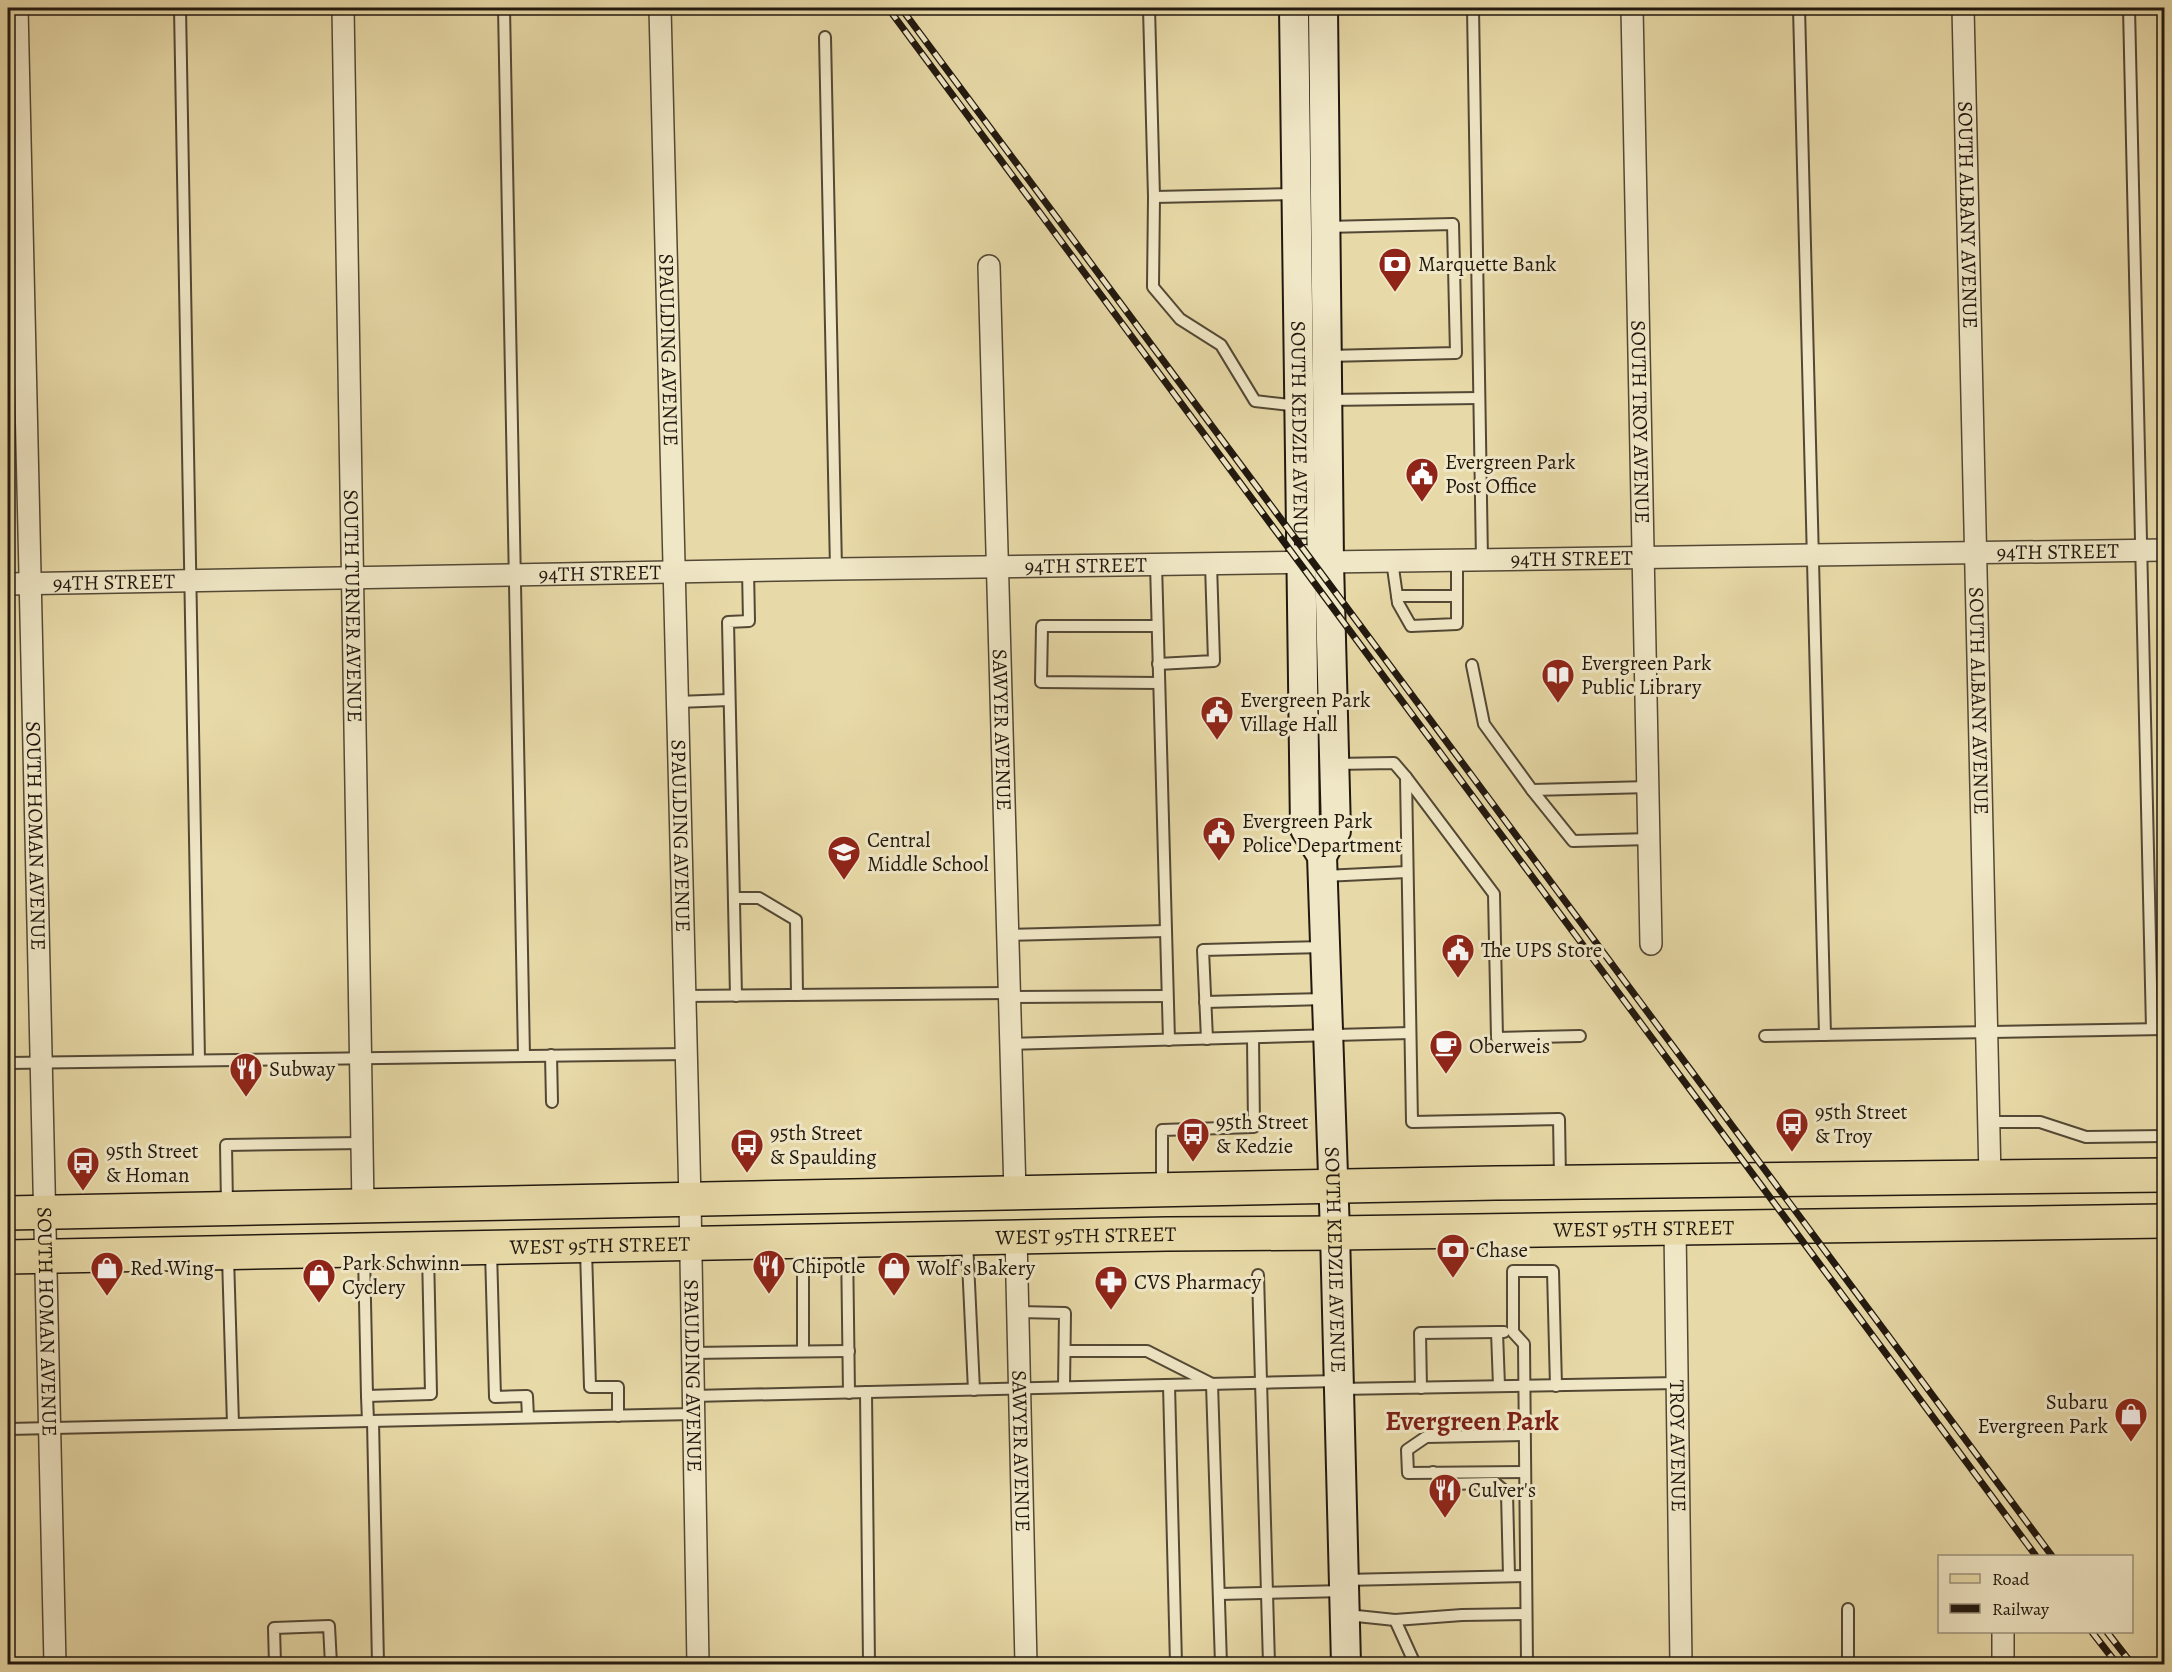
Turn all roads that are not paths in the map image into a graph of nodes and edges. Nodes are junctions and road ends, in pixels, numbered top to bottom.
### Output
1 (17, 8) edge
2 (180, 8) edge
3 (343, 8) edge
4 (504, 8) edge
5 (660, 8) edge
6 (1149, 8) edge
7 (1294, 8) edge
8 (1323, 8) edge
9 (1473, 8) edge
10 (1632, 8) edge
11 (1799, 8) edge
12 (1964, 8) edge
13 (2129, 8) edge
14 (825, 37) dead end
15 (1298, 194) junction
16 (1154, 197) junction
17 (1326, 227) junction
18 (989, 266) dead end
19 (1327, 356) junction
20 (1479, 398) junction
21 (1314, 403) junction
22 (2141, 550) junction
23 (2164, 550) edge
24 (1976, 552) junction
25 (1813, 555) junction
26 (1644, 557) junction
27 (1457, 560) junction
28 (1482, 560) junction
29 (1392, 561) junction
30 (1301, 562) junction
31 (1329, 562) junction
32 (1156, 564) junction
33 (1211, 564) junction
34 (996, 567) junction
35 (836, 569) junction
36 (748, 570) junction
37 (675, 572) junction
38 (514, 574) junction
39 (352, 577) junction
40 (192, 580) junction
41 (30, 583) junction
42 (8, 584) edge
43 (1396, 596) junction
44 (1457, 596) junction
45 (1157, 626) junction
46 (1158, 664) junction
47 (1472, 665) dead end
48 (1159, 683) junction
49 (729, 700) junction
50 (678, 702) junction
51 (1335, 764) junction
52 (1406, 777) junction
53 (1649, 787) junction
54 (1532, 790) junction
55 (1650, 839) junction
56 (1322, 866) junction
57 (1407, 872) junction
58 (734, 898) junction
59 (1166, 931) junction
60 (1008, 935) junction
61 (1651, 944) dead end
62 (1326, 947) junction
63 (798, 995) junction
64 (1010, 995) junction
65 (685, 996) junction
66 (735, 996) junction
67 (1167, 996) junction
68 (1328, 999) junction
69 (1205, 1002) junction
70 (2152, 1029) junction
71 (2164, 1029) edge
72 (1986, 1032) junction
73 (1410, 1033) junction
74 (1824, 1035) junction
75 (1329, 1036) junction
76 (1580, 1036) dead end
77 (1766, 1036) dead end
78 (1253, 1038) junction
79 (1207, 1039) junction
80 (1168, 1040) junction
81 (1011, 1044) junction
82 (687, 1054) junction
83 (551, 1055) junction
84 (524, 1056) junction
85 (360, 1058) junction
86 (199, 1060) junction
87 (41, 1062) junction
88 (8, 1063) edge
89 (552, 1102) dead end
90 (1988, 1122) junction
91 (2164, 1136) edge
92 (362, 1143) junction
93 (2164, 1175) edge
94 (1990, 1177) junction
95 (1560, 1183) junction
96 (1333, 1187) junction
97 (1162, 1190) junction
98 (1016, 1193) junction
99 (690, 1200) junction
100 (363, 1206) junction
101 (227, 1209) junction
102 (45, 1212) junction
103 (8, 1213) edge
104 (2164, 1221) edge
105 (1675, 1228) junction
106 (1335, 1233) junction
107 (1016, 1237) junction
108 (966, 1238) junction
109 (847, 1241) junction
110 (803, 1242) junction
111 (691, 1245) junction
112 (586, 1246) junction
113 (491, 1248) junction
114 (428, 1250) junction
115 (364, 1251) junction
116 (228, 1253) junction
117 (8, 1257) edge
118 (46, 1257) junction
119 (1257, 1275) dead end
120 (1018, 1312) junction
121 (1497, 1332) junction
122 (1513, 1332) junction
123 (803, 1351) junction
124 (849, 1351) junction
125 (1065, 1351) junction
126 (692, 1353) junction
127 (1260, 1383) junction
128 (1678, 1383) junction
129 (1212, 1384) junction
130 (1169, 1385) junction
131 (1339, 1385) junction
132 (1498, 1386) junction
133 (1524, 1386) junction
134 (1556, 1386) junction
135 (1064, 1387) junction
136 (1019, 1388) junction
137 (1421, 1388) junction
138 (974, 1390) junction
139 (866, 1392) junction
140 (849, 1393) junction
141 (367, 1396) junction
142 (693, 1405) junction
143 (618, 1416) junction
144 (528, 1417) junction
145 (370, 1421) junction
146 (233, 1424) junction
147 (50, 1428) junction
148 (8, 1430) edge
149 (1524, 1435) junction
150 (1433, 1472) junction
151 (1525, 1472) junction
152 (1509, 1576) junction
153 (1526, 1576) junction
154 (1267, 1593) junction
155 (1219, 1594) junction
156 (1344, 1596) junction
157 (1848, 1609) dead end
158 (1526, 1614) junction
159 (1395, 1620) junction
160 (2003, 1633) edge
161 (55, 1665) edge
162 (275, 1665) edge
163 (330, 1665) edge
164 (378, 1665) edge
165 (698, 1665) edge
166 (869, 1665) edge
167 (1026, 1665) edge
168 (1176, 1665) edge
169 (1221, 1665) edge
170 (1269, 1665) edge
171 (1346, 1665) edge
172 (1415, 1665) edge
173 (1527, 1665) edge
174 (1681, 1665) edge
175 (1848, 1665) edge
176 (2003, 1665) edge

1 - 41 street, SOUTH HOMAN AVENUE
2 - 40 lane
3 - 39 street, SOUTH TURNER AVENUE
4 - 38 lane
5 - 37 street, SPAULDING AVENUE
6 - 16 lane
7 - 15 main road, SOUTH KEDZIE AVENUE
8 - 17 main road, SOUTH KEDZIE AVENUE
9 - 20 lane
10 - 26 street, SOUTH TROY AVENUE
11 - 25 lane
12 - 24 street, SOUTH ALBANY AVENUE
13 - 22 lane
14 - 35 lane
15 - 16 lane
15 - 21 main road, SOUTH KEDZIE AVENUE
16 - 21 lane
17 - 19 main road, SOUTH KEDZIE AVENUE
17 - 19 lane
18 - 34 street, SAWYER AVENUE
19 - 21 main road, SOUTH KEDZIE AVENUE
20 - 21 lane
20 - 28 lane
21 - 30 main road, SOUTH KEDZIE AVENUE
21 - 31 main road, SOUTH KEDZIE AVENUE
22 - 23 street, 94TH STREET
22 - 24 street, 94TH STREET
22 - 70 lane
24 - 25 street, 94TH STREET
24 - 72 street, SOUTH ALBANY AVENUE
25 - 26 street, 94TH STREET
25 - 74 lane
26 - 28 street, 94TH STREET
26 - 53 street, SOUTH TROY AVENUE
27 - 28 street, 94TH STREET
27 - 29 street, 94TH STREET
27 - 44 lane
29 - 31 street, 94TH STREET
29 - 43 lane
30 - 31 street, 94TH STREET
30 - 33 street, 94TH STREET
30 - 56 main road, SOUTH KEDZIE AVENUE
31 - 51 main road, SOUTH KEDZIE AVENUE
32 - 33 street, 94TH STREET
32 - 34 street, 94TH STREET
32 - 45 lane
33 - 46 lane
34 - 35 street, 94TH STREET
34 - 60 street, SAWYER AVENUE
35 - 36 street, 94TH STREET
36 - 37 street, 94TH STREET
36 - 49 lane
37 - 38 street, 94TH STREET
37 - 50 street, SPAULDING AVENUE
38 - 39 street, 94TH STREET
38 - 84 lane
39 - 40 street, 94TH STREET
39 - 85 street, SOUTH TURNER AVENUE
40 - 41 street, 94TH STREET
40 - 86 lane
41 - 42 street, 94TH STREET
41 - 87 street, SOUTH HOMAN AVENUE
43 - 44 lane
43 - 44 lane
45 - 46 lane
45 - 48 lane
46 - 48 lane
47 - 54 lane
48 - 59 lane
49 - 50 lane
49 - 58 lane
50 - 65 street, SPAULDING AVENUE
51 - 52 lane
51 - 56 main road, SOUTH KEDZIE AVENUE
52 - 57 lane
52 - 76 lane
53 - 54 lane
53 - 55 street, SOUTH TROY AVENUE
54 - 55 lane
55 - 61 street, SOUTH TROY AVENUE
56 - 57 lane
56 - 62 main road, SOUTH KEDZIE AVENUE
57 - 73 lane
58 - 63 lane
58 - 66 lane
59 - 60 lane
59 - 67 lane
60 - 64 street, SAWYER AVENUE
62 - 68 main road, SOUTH KEDZIE AVENUE
62 - 69 lane
63 - 64 lane
63 - 66 lane
64 - 67 lane
64 - 81 street, SAWYER AVENUE
65 - 66 lane
65 - 82 street, SPAULDING AVENUE
67 - 80 lane
68 - 69 lane
68 - 75 main road, SOUTH KEDZIE AVENUE
69 - 79 lane
70 - 71 lane
70 - 72 lane
72 - 74 lane
72 - 90 street, SOUTH ALBANY AVENUE
73 - 75 lane
73 - 95 lane
74 - 77 lane
75 - 78 lane
75 - 96 main road, SOUTH KEDZIE AVENUE
78 - 79 lane
78 - 97 lane
79 - 80 lane
80 - 81 lane
81 - 98 street, SAWYER AVENUE
82 - 83 lane
82 - 99 street, SPAULDING AVENUE
83 - 84 lane
83 - 89 lane
84 - 85 lane
85 - 86 lane
85 - 92 street, SOUTH TURNER AVENUE
86 - 87 lane
87 - 88 lane
87 - 102 street, SOUTH HOMAN AVENUE
90 - 91 lane
90 - 94 street, SOUTH ALBANY AVENUE
92 - 100 street, SOUTH TURNER AVENUE
92 - 101 lane
93 - 94 main road
94 - 95 main road
95 - 96 main road
96 - 97 main road
96 - 106 main road, SOUTH KEDZIE AVENUE
97 - 98 main road
98 - 99 main road
99 - 100 main road
99 - 111 street, SPAULDING AVENUE
100 - 101 main road
101 - 102 main road
102 - 103 main road
102 - 118 street, SOUTH HOMAN AVENUE
104 - 105 main road, WEST 95TH STREET
105 - 106 main road, WEST 95TH STREET
105 - 128 street, TROY AVENUE
106 - 107 main road, WEST 95TH STREET
106 - 131 main road, SOUTH KEDZIE AVENUE
107 - 108 main road, WEST 95TH STREET
107 - 120 street, SAWYER AVENUE
108 - 109 main road, WEST 95TH STREET
108 - 138 lane
109 - 110 main road, WEST 95TH STREET
109 - 124 lane
110 - 111 main road, WEST 95TH STREET
110 - 123 lane
111 - 112 main road, WEST 95TH STREET
111 - 126 street, SPAULDING AVENUE
112 - 113 main road, WEST 95TH STREET
112 - 143 lane
113 - 114 main road, WEST 95TH STREET
113 - 144 lane
114 - 115 main road, WEST 95TH STREET
114 - 141 lane
115 - 116 main road, WEST 95TH STREET
115 - 141 lane
116 - 118 main road, WEST 95TH STREET
116 - 146 lane
117 - 118 main road, WEST 95TH STREET
118 - 147 street, SOUTH HOMAN AVENUE
119 - 127 lane
120 - 125 lane
120 - 136 street, SAWYER AVENUE
121 - 122 lane
121 - 132 lane
121 - 137 lane
122 - 133 lane
122 - 134 lane
123 - 124 lane
123 - 126 lane
124 - 140 lane
125 - 129 lane
125 - 135 lane
126 - 142 street, SPAULDING AVENUE
127 - 129 lane
127 - 131 lane
127 - 154 lane
128 - 134 lane
128 - 174 street, TROY AVENUE
129 - 130 lane
129 - 155 lane
130 - 135 lane
130 - 168 lane
131 - 137 lane
131 - 156 main road, SOUTH KEDZIE AVENUE
132 - 133 lane
132 - 137 lane
133 - 134 lane
133 - 149 lane
135 - 136 lane
136 - 138 lane
136 - 167 street, SAWYER AVENUE
138 - 139 lane
139 - 140 lane
139 - 166 lane
140 - 142 lane
141 - 145 lane
142 - 143 lane
142 - 165 street, SPAULDING AVENUE
143 - 144 lane
144 - 145 lane
145 - 146 lane
145 - 164 lane
146 - 147 lane
147 - 148 lane
147 - 161 street, SOUTH HOMAN AVENUE
149 - 150 lane
149 - 151 lane
150 - 151 lane
150 - 152 lane
151 - 153 lane
152 - 153 lane
152 - 156 lane
153 - 158 lane
154 - 155 lane
154 - 156 lane
154 - 170 lane
155 - 169 lane
156 - 159 lane
156 - 171 main road, SOUTH KEDZIE AVENUE
157 - 175 lane
158 - 159 lane
158 - 173 lane
159 - 172 lane
160 - 176 street
162 - 163 lane

